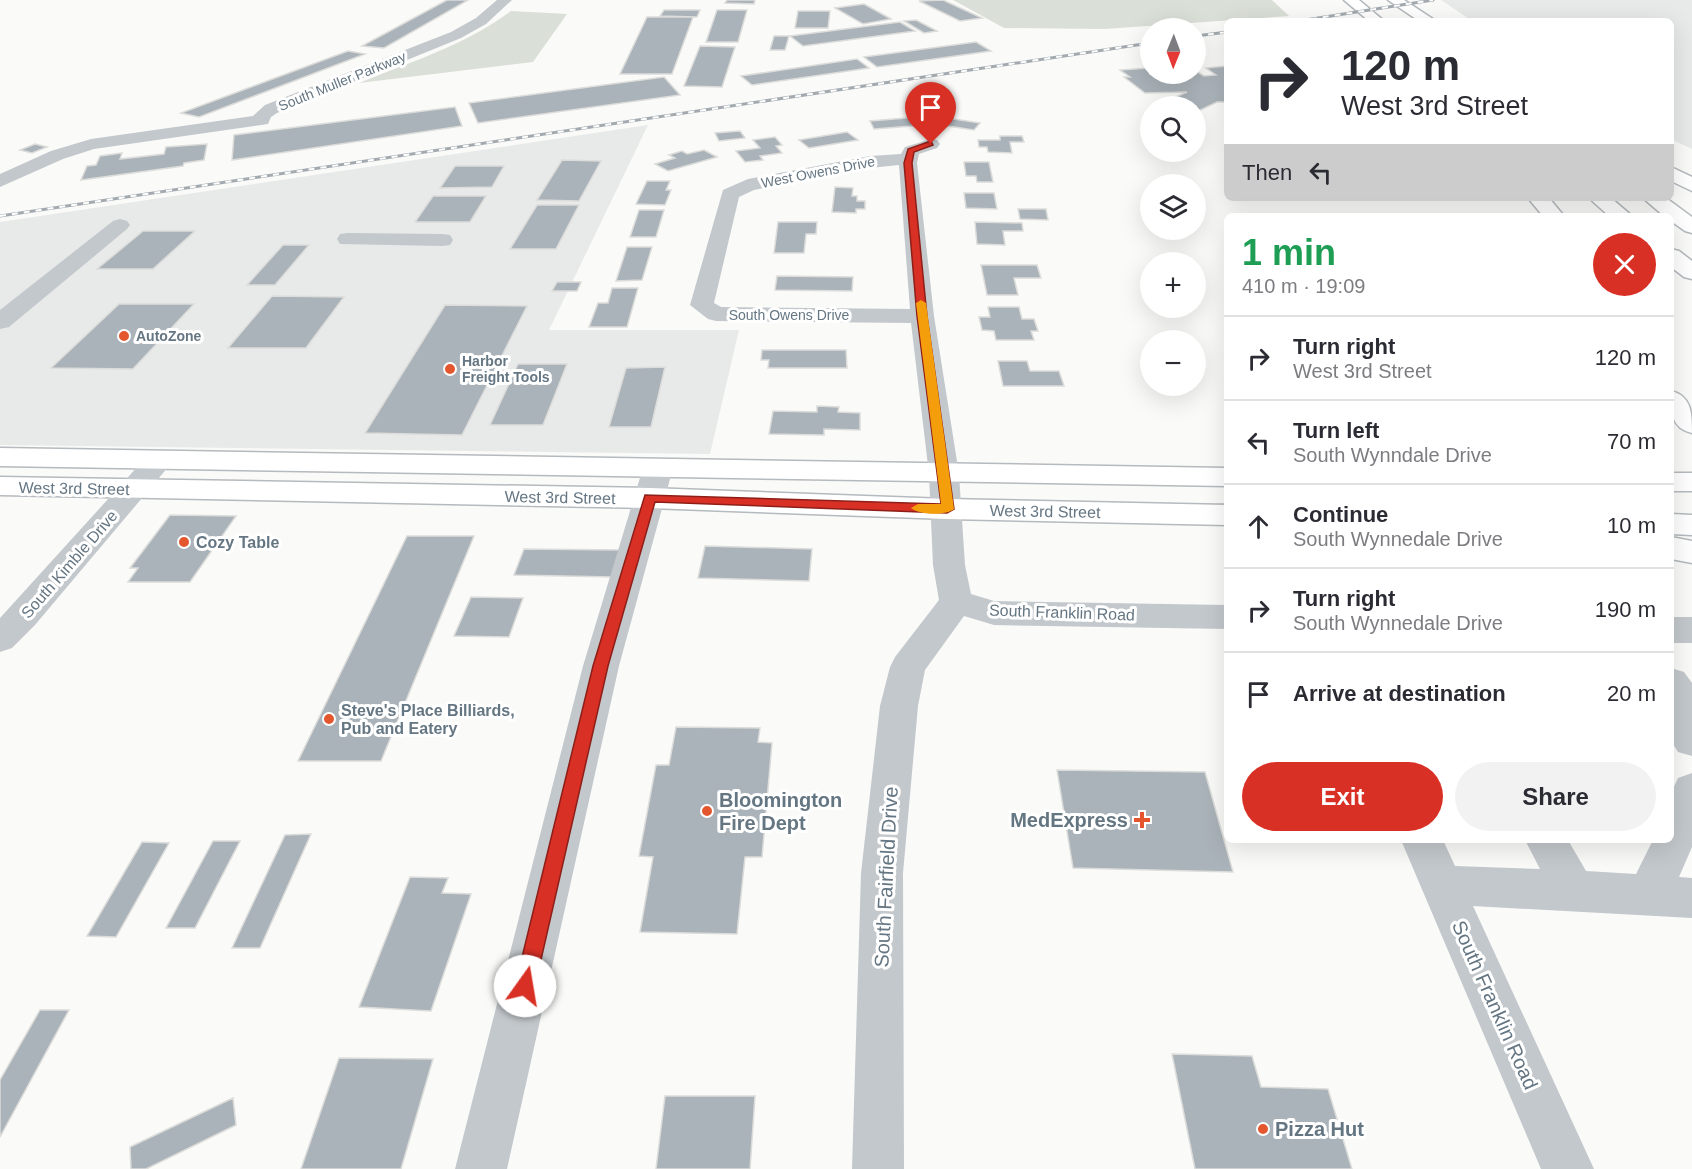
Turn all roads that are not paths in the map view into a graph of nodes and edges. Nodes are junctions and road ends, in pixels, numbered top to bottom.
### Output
1 (505, 0) edge
2 (1351, 0) edge
3 (1386, 0) edge
4 (1395, 0) edge
5 (1373, 18) edge
6 (1411, 18) edge
7 (1424, 18) edge
8 (931, 144) dead end
9 (908, 159) junction
10 (1674, 175) edge
11 (0, 181) edge
12 (1692, 185) edge
13 (730, 194) joint
14 (1541, 201) edge
15 (1603, 201) edge
16 (1657, 201) edge
17 (1551, 213) edge
18 (1618, 213) edge
19 (1673, 213) edge
20 (1674, 214) edge
21 (120, 225) dead end
22 (1692, 227) edge
23 (348, 239) dead end
24 (442, 240) dead end
25 (1674, 258) edge
26 (1692, 273) edge
27 (922, 316) junction
28 (0, 322) edge
29 (1674, 403) edge
30 (1692, 425) edge
31 (0, 457) edge
32 (159, 460) junction
33 (944, 474) junction
34 (1224, 477) edge
35 (1674, 482) edge
36 (654, 483) junction
37 (1692, 483) edge
38 (0, 486) edge
39 (135, 489) junction
40 (947, 509) junction
41 (1224, 515) edge
42 (1674, 524) edge
43 (1692, 525) edge
44 (1674, 549) edge
45 (1692, 552) edge
46 (956, 602) junction
47 (1224, 617) edge
48 (1674, 630) edge
49 (1692, 630) edge
50 (0, 639) edge
51 (1674, 686) edge
52 (1692, 712) edge
53 (1674, 715) edge
54 (1692, 741) edge
55 (1692, 790) edge
56 (1674, 839) edge
57 (1423, 843) edge
58 (1548, 843) edge
59 (1673, 843) edge
60 (1442, 885) junction
61 (1573, 890) junction
62 (1648, 895) junction
63 (1692, 898) edge
64 (482, 1169) edge
65 (878, 1169) edge
66 (1568, 1169) edge

1 - 11 street, South Muller Parkway
2 - 5 main road
3 - 6 main road
4 - 7 main road
8 - 9 street
9 - 13 street, West Owens Drive
9 - 27 street
10 - 12 main road
13 - 27 street, South Owens Drive
14 - 17 main road
15 - 18 main road
16 - 19 main road
20 - 22 main road
21 - 28 street
23 - 24 street
25 - 26 main road
27 - 33 street
29 - 30 main road
31 - 32 main road, West 3rd Street
32 - 36 main road, West 3rd Street
32 - 39 street, South Kimble Drive
33 - 34 main road, West 3rd Street
33 - 36 main road, West 3rd Street
33 - 40 street
35 - 37 main road
36 - 39 main road, West 3rd Street
36 - 40 main road, West 3rd Street
36 - 64 street
38 - 39 main road, West 3rd Street
39 - 50 street, South Kimble Drive
40 - 41 main road, West 3rd Street
40 - 46 street
42 - 43 main road
44 - 45 main road
46 - 47 street, South Franklin Road
46 - 65 street, South Fairfield Drive
48 - 49 street
51 - 52 street
53 - 54 street
55 - 56 street
57 - 60 street, South Franklin Road
58 - 61 street
59 - 62 street
60 - 61 street
60 - 66 street, South Franklin Road
61 - 62 street
62 - 63 street

